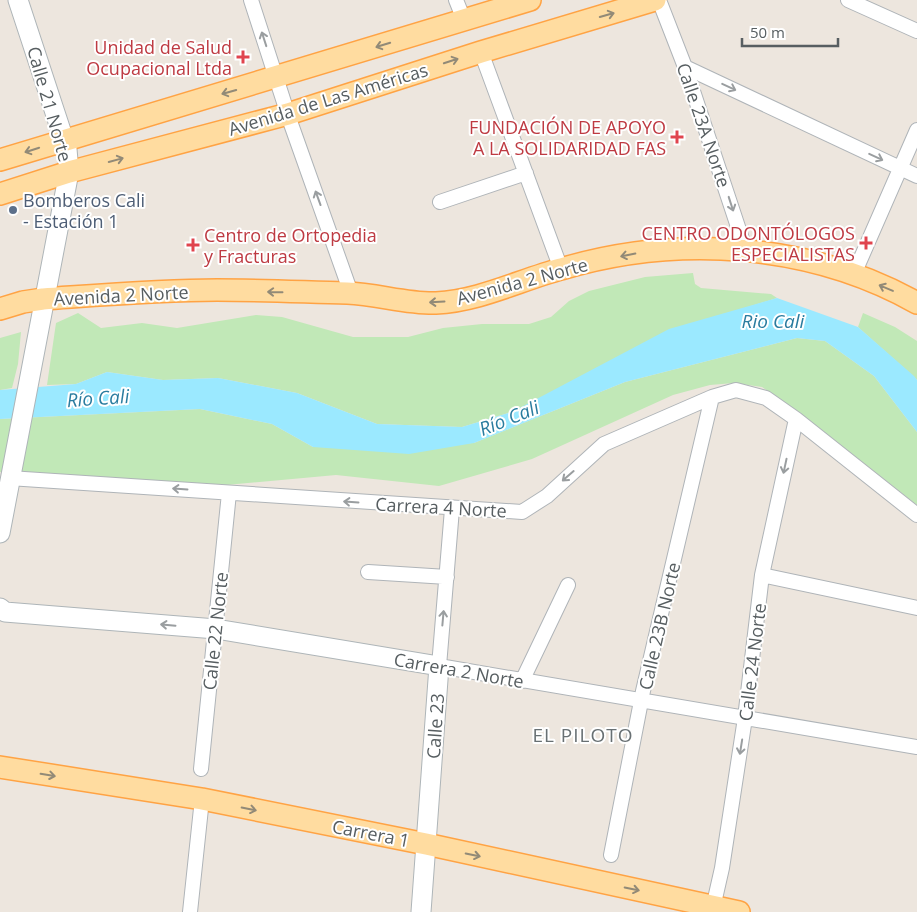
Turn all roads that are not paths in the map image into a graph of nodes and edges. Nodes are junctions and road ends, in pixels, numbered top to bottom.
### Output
1 (18, 0) edge
2 (251, 0) edge
3 (456, 0) edge
4 (530, 0) edge
5 (657, 0) edge
6 (848, 0) edge
7 (464, 20) junction
8 (917, 31) edge
9 (481, 52) junction
10 (685, 67) junction
11 (276, 78) junction
12 (288, 114) junction
13 (917, 130) edge
14 (64, 140) junction
15 (0, 160) edge
16 (899, 168) junction
17 (69, 172) junction
18 (526, 173) junction
19 (917, 176) edge
20 (0, 194) edge
21 (440, 202) dead end
22 (746, 250) junction
23 (561, 268) junction
24 (854, 274) junction
25 (352, 293) junction
26 (43, 299) junction
27 (917, 303) edge
28 (0, 309) edge
29 (712, 398) junction
30 (796, 418) junction
31 (9, 478) junction
32 (229, 493) junction
33 (452, 509) junction
34 (917, 515) edge
35 (0, 533) edge
36 (368, 572) dead end
37 (762, 575) junction
38 (447, 577) junction
39 (568, 585) dead end
40 (917, 608) edge
41 (2, 612) edge
42 (216, 629) junction
43 (439, 666) junction
44 (522, 681) junction
45 (641, 701) junction
46 (745, 718) junction
47 (917, 748) edge
48 (0, 767) edge
49 (201, 769) dead end
50 (202, 799) junction
51 (426, 844) junction
52 (611, 855) dead end
53 (713, 909) edge
54 (190, 912) edge
55 (421, 912) edge
56 (739, 912) edge

1 - 14 main road, Calle 21 Norte
11 -> 2 street
3 - 7 street
4 - 7 main road, Avenida de Las Américas
9 -> 5 main road, Avenida de Las Américas
5 - 10 street, Calle 23A Norte
6 - 8 street
7 -> 11 main road, Avenida de Las Américas
12 -> 9 main road, Avenida de Las Américas
9 - 18 street
10 -> 16 street
10 -> 22 street, Calle 23A Norte
11 - 12 street
11 -> 14 main road, Avenida de Las Américas
17 -> 12 main road, Avenida de Las Américas
25 -> 12 street
13 - 16 street
14 -> 15 main road, Avenida de Las Américas
14 - 17 main road, Calle 21 Norte
16 - 19 street
16 - 24 street
17 - 20 main road, Avenida de Las Américas
17 - 26 main road, Calle 21 Norte
18 - 21 street
18 - 23 street
22 -> 23 main road, Avenida 2 Norte
22 - 24 main road, Avenida 2 Norte
23 -> 25 main road, Avenida 2 Norte
27 -> 24 main road, Avenida 2 Norte
25 -> 26 main road, Avenida 2 Norte
26 - 28 main road, Avenida 2 Norte
26 - 31 main road, Calle 21 Norte
29 - 30 street, Carrera 4 Norte
29 -> 33 street, Carrera 4 Norte
29 - 45 street, Calle 23B Norte
30 - 34 street, Carrera 4 Norte
30 -> 37 street, Calle 24 Norte
32 -> 31 street, Carrera 4 Norte
31 - 35 main road, Calle 21 Norte
33 -> 32 street, Carrera 4 Norte
32 - 42 street, Calle 22 Norte
33 - 38 street, Calle 23
36 - 38 street
37 - 40 street
37 - 46 street, Calle 24 Norte
43 -> 38 street, Calle 23
39 - 44 street
42 -> 41 main road, Carrera 2 Norte
42 - 43 main road, Carrera 2 Norte
42 - 49 street, Calle 22 Norte
43 - 44 street, Carrera 2 Norte
43 - 51 main road, Calle 23
44 - 45 street, Carrera 2 Norte
45 - 46 street, Carrera 2 Norte
45 - 52 street, Calle 23B Norte
46 - 47 street, Carrera 2 Norte
46 -> 53 street, Calle 24 Norte
48 -> 50 main road, Carrera 1
50 -> 51 main road, Carrera 1
50 - 54 street
51 -> 53 main road, Carrera 1
51 - 55 main road, Calle 23
53 - 56 main road, Carrera 1

